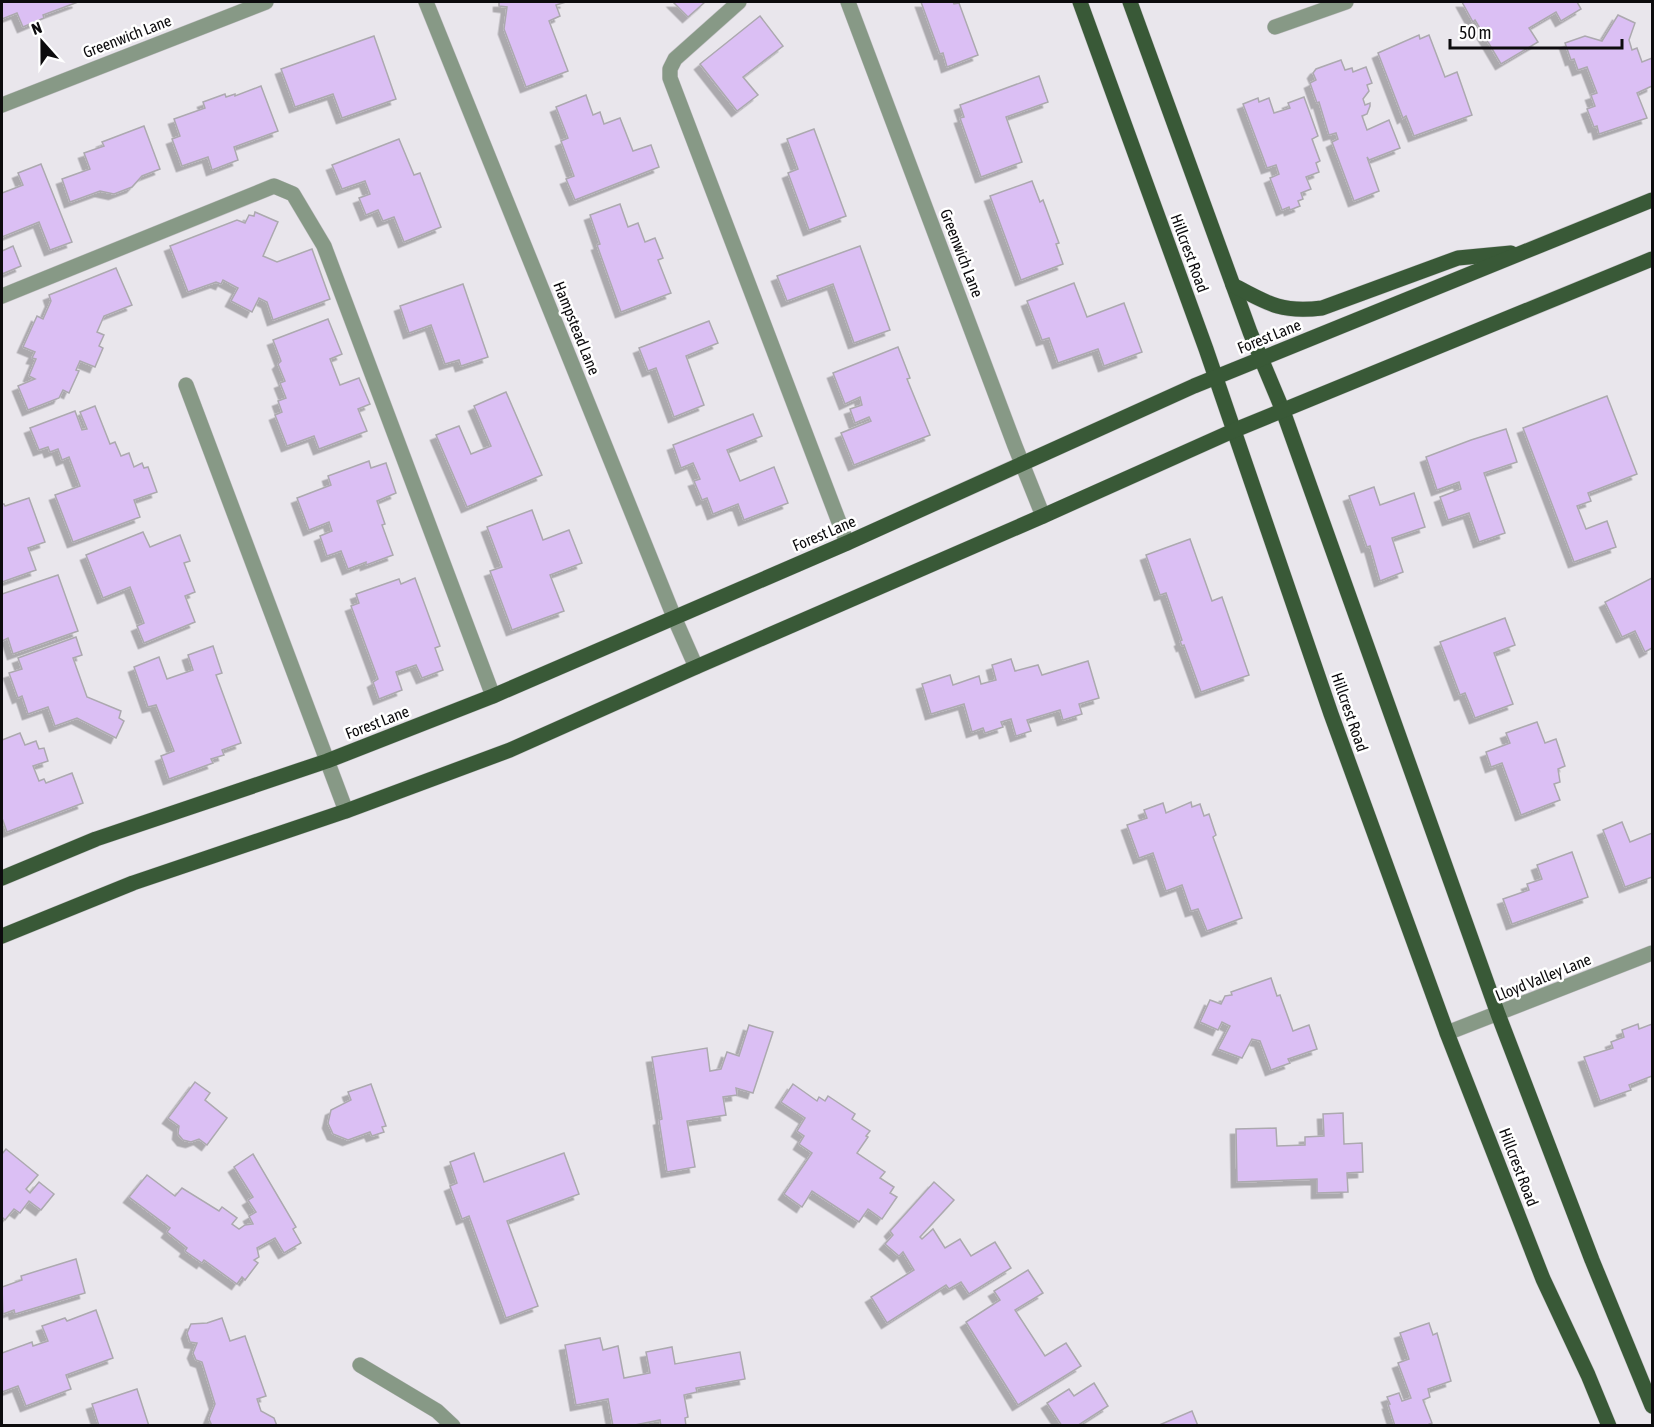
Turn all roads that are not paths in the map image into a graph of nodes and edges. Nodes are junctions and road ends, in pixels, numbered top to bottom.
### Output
1 (267, 2) edge
2 (426, 2) edge
3 (739, 2) edge
4 (848, 2) edge
5 (1080, 2) edge
6 (1130, 2) edge
7 (1346, 2) edge
8 (1275, 27) dead end
9 (2, 105) edge
10 (1653, 200) edge
11 (1529, 251) junction
12 (1653, 260) edge
13 (1233, 285) junction
14 (2, 296) edge
15 (1261, 359) junction
16 (1216, 377) junction
17 (186, 385) dead end
18 (1282, 411) junction
19 (1235, 430) junction
20 (1023, 465) junction
21 (1044, 516) junction
22 (846, 543) junction
23 (674, 617) junction
24 (696, 667) junction
25 (492, 696) junction
26 (327, 760) junction
27 (346, 811) junction
28 (2, 878) edge
29 (2, 936) edge
30 (1653, 953) edge
31 (1498, 1014) junction
32 (1447, 1033) junction
33 (360, 1365) dead end
34 (1653, 1406) edge
35 (453, 1425) edge
36 (1609, 1425) edge

1 - 9 street, Greenwich Lane
2 - 23 street, Hampstead Lane
3 - 22 street
4 - 20 street, Greenwich Lane
5 - 16 main road, Hillcrest Road
6 - 13 main road, Hillcrest Road
7 - 8 street
10 - 11 main road, Forest Lane
11 - 13 main road
11 - 15 main road, Forest Lane
12 - 18 main road
13 - 15 main road, Hillcrest Road
14 - 25 street
15 - 16 main road, Forest Lane
15 - 18 main road, Hillcrest Road
16 - 19 main road, Hillcrest Road
16 - 20 main road, Forest Lane
17 - 26 street
18 - 19 main road
18 - 31 main road, Hillcrest Road
19 - 21 main road
19 - 32 main road, Hillcrest Road
20 - 21 street, Greenwich Lane
20 - 22 main road, Forest Lane
21 - 24 main road
22 - 23 main road, Forest Lane
23 - 24 street, Hampstead Lane
23 - 25 main road, Forest Lane
24 - 27 main road
25 - 26 main road, Forest Lane
26 - 27 street
26 - 28 main road, Forest Lane
27 - 29 main road
30 - 31 street, Lloyd Valley Lane
31 - 32 street, Lloyd Valley Lane
31 - 34 main road, Hillcrest Road
32 - 36 main road, Hillcrest Road
33 - 35 street

